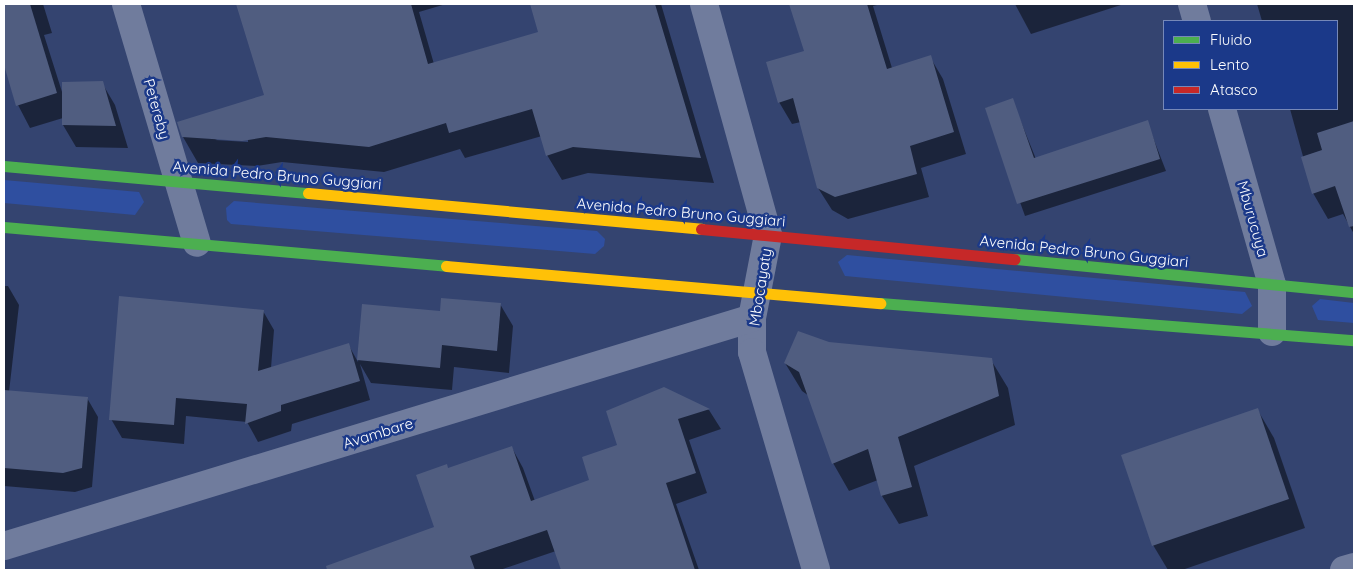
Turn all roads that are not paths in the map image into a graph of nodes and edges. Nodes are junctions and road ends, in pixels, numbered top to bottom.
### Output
1 (126, 4) edge
2 (704, 4) edge
3 (1192, 4) edge
4 (1197, 20) edge
5 (1222, 110) edge
6 (4, 166) edge
7 (178, 181) junction
8 (4, 227) edge
9 (768, 235) junction
10 (197, 243) junction
11 (1272, 285) junction
12 (759, 291) junction
13 (1354, 292) edge
14 (752, 318) junction
15 (1272, 332) junction
16 (1354, 340) edge
17 (4, 546) edge
18 (1354, 567) edge
19 (816, 570) edge
20 (1344, 570) edge

1 - 7 street, Petereby
2 - 9 street, Mbocayaty
3 - 4 street
5 - 11 street, Mburucuya
6 - 7 main road, Avenida Pedro Bruno Guggiari
7 - 9 main road, Avenida Pedro Bruno Guggiari
7 - 10 street, Petereby
8 - 10 main road
9 - 11 main road, Avenida Pedro Bruno Guggiari
9 - 12 street, Mbocayaty
10 - 12 main road
11 - 13 main road, Avenida Pedro Bruno Guggiari
11 - 15 street, Mburucuya
12 - 14 street, Mbocayaty
12 - 15 main road
14 - 17 street, Avambare
14 - 19 street, Mbocayaty
15 - 16 main road
18 - 20 street

